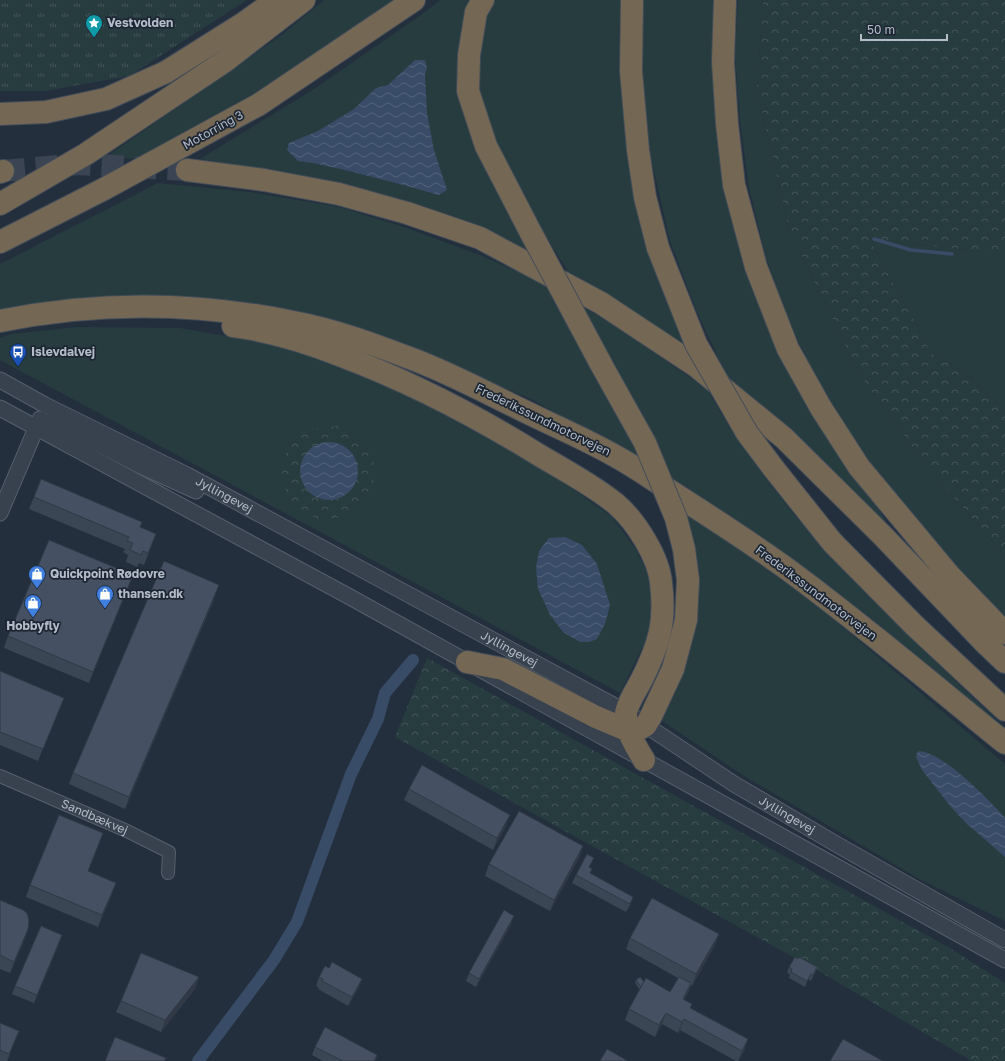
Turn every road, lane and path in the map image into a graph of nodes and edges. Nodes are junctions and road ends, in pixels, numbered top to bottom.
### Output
1 (276, 0) edge
2 (304, 0) edge
3 (414, 0) edge
4 (483, 0) edge
5 (632, 0) edge
6 (724, 0) edge
7 (0, 114) edge
8 (187, 170) tunnel mouth
9 (0, 204) edge
10 (0, 242) edge
11 (56, 311) junction
12 (1, 320) edge
13 (0, 380) edge
14 (45, 405) junction
15 (0, 408) edge
16 (37, 428) junction
17 (250, 510) junction
18 (0, 513) edge
19 (1005, 633) edge
20 (467, 662) junction
21 (1005, 662) edge
22 (1005, 710) edge
23 (633, 722) junction
24 (1005, 743) edge
25 (644, 760) junction
26 (0, 776) edge
27 (168, 873) dead end
28 (1005, 940) edge
29 (1005, 960) edge

1 - 7 highway
2 - 9 highway
3 - 10 highway, Motorring 3
4 - 23 highway, bridge
5 - 22 highway, bridge
6 - 19 highway
8 - 21 highway
11 - 12 highway, Frederikssundmotorvejen
11 - 23 highway
11 - 24 highway, Frederikssundmotorvejen
13 - 14 street, Jyllingevej
14 - 16 street
14 - 17 street, Jyllingevej
15 - 16 street, Jyllingevej
16 - 17 street
16 - 18 street
16 - 20 street, Jyllingevej
17 - 23 street, Jyllingevej
20 - 23 highway
20 - 25 street, Jyllingevej
23 - 25 highway
23 - 28 street, Jyllingevej
25 - 29 street, Jyllingevej
26 - 27 street, Sandbækvej

